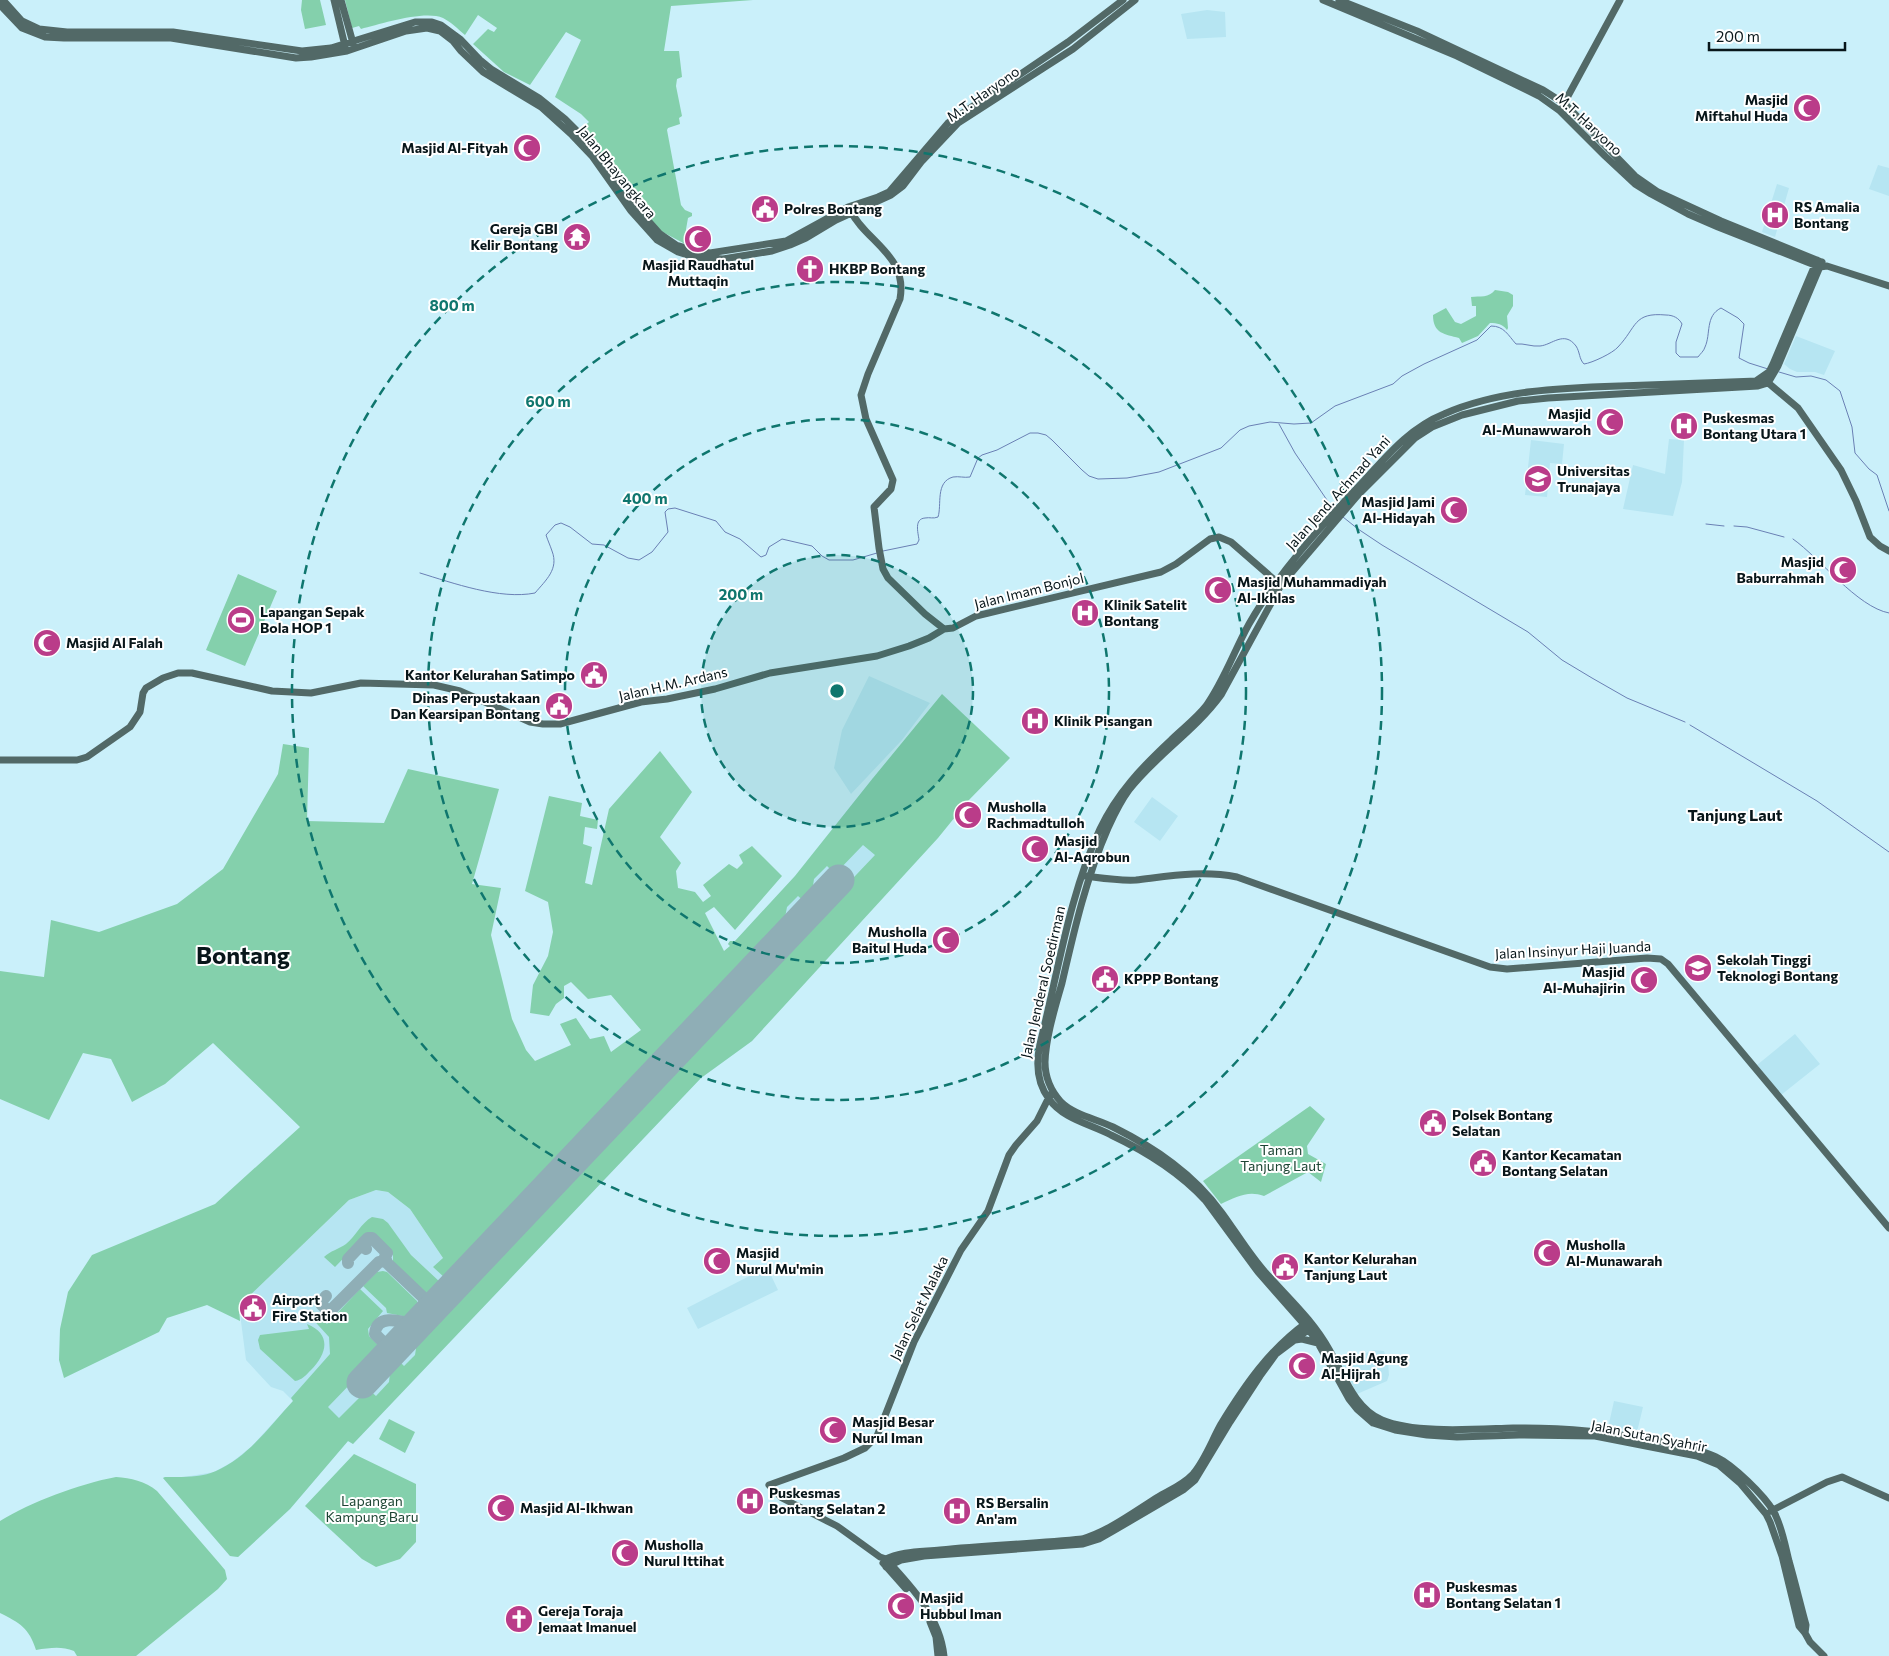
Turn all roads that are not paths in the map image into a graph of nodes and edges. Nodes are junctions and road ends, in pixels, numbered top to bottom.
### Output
1 (3, 0) edge
2 (334, 0) edge
3 (341, 0) edge
4 (1123, 0) edge
5 (1135, 0) edge
6 (1323, 0) edge
7 (1339, 0) edge
8 (1620, 0) edge
9 (0, 5) edge
10 (1112, 14) junction
11 (218, 42) junction
12 (349, 46) junction
13 (1565, 104) junction
14 (1560, 111) junction
15 (850, 210) junction
16 (1820, 264) junction
17 (1889, 277) edge
18 (1887, 286) edge
19 (1768, 377) junction
20 (1889, 551) edge
21 (1278, 584) junction
22 (944, 629) junction
23 (0, 760) edge
24 (1086, 876) junction
25 (1050, 1095) junction
26 (1889, 1228) edge
27 (1309, 1325) junction
28 (1294, 1340) junction
29 (1318, 1343) junction
30 (1234, 1409) junction
31 (1427, 1431) junction
32 (1889, 1498) edge
33 (1769, 1512) junction
34 (885, 1561) junction
35 (938, 1656) edge
36 (944, 1656) edge
37 (1824, 1656) edge

1 - 11 street
2 - 12 street
3 - 12 street
4 - 10 street, M.T. Haryono
5 - 10 street, M.T. Haryono
6 - 14 street, M.T. Haryono
7 - 13 street, M.T. Haryono
8 - 13 street
9 - 11 street
10 - 15 street, M.T. Haryono
11 - 12 street, Jalan Bhayangkara
12 - 15 street, Jalan Bhayangkara
13 - 14 street
13 - 16 street, M.T. Haryono
14 - 16 street, M.T. Haryono
15 - 22 street
16 - 18 street
16 - 19 street
17 - 18 street
19 - 20 street
19 - 21 street, Jalan Jend. Achmad Yani
21 - 22 street, Jalan Imam Bonjol
21 - 24 street, Jalan Jend. Achmad Yani
22 - 23 street, Jalan H.M. Ardans
24 - 25 street, Jalan Jenderal Soedirman
24 - 26 street, Jalan Insinyur Haji Juanda
25 - 27 street, Jalan Jenderal Soedirman
25 - 34 street, Jalan Selat Malaka
27 - 28 street
27 - 29 street, Jalan Sutan Syahrir
27 - 30 street
27 - 31 street, Jalan Sutan Syahrir
28 - 29 street
28 - 30 street
29 - 31 street, Jalan Sutan Syahrir
30 - 34 street
31 - 33 street, Jalan Sutan Syahrir
32 - 33 street
33 - 37 street, Jalan Sutan Syahrir
34 - 35 street
34 - 36 street

